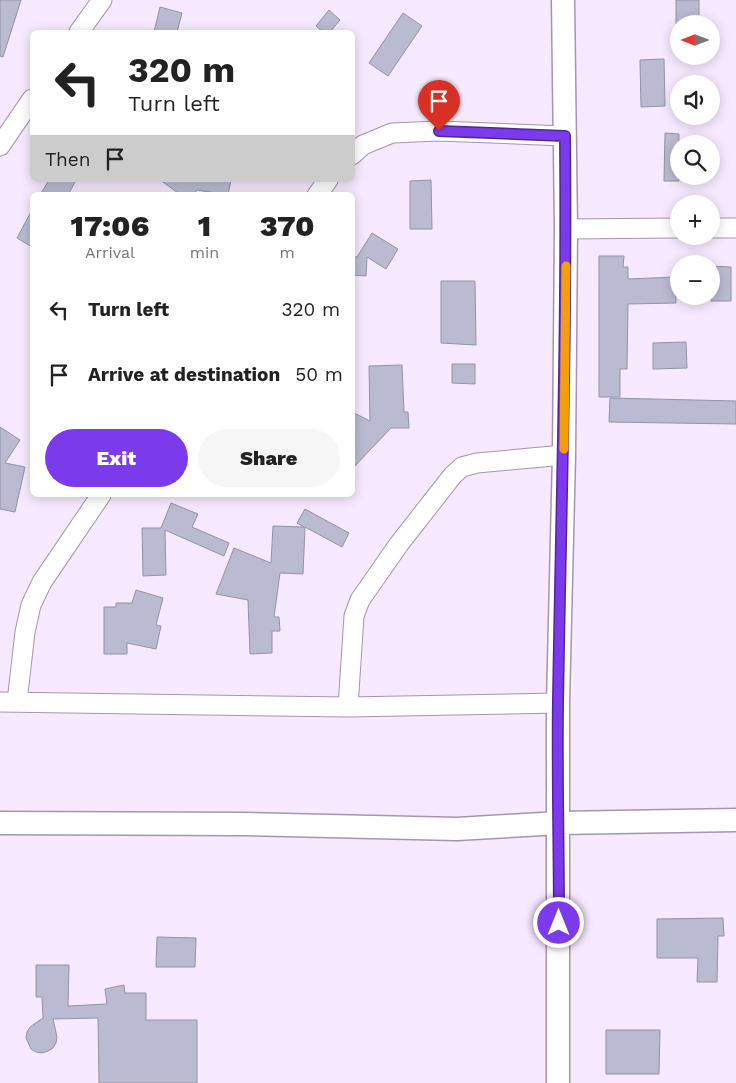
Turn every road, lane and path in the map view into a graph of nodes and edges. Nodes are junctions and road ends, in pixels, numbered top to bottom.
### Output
1 (102, 0) edge
2 (563, 0) edge
3 (80, 30) edge
4 (30, 102) edge
5 (565, 136) junction
6 (0, 146) edge
7 (355, 152) edge
8 (670, 228) edge
9 (720, 228) edge
10 (736, 228) edge
11 (566, 229) junction
12 (564, 456) junction
13 (100, 497) edge
14 (8, 702) edge
15 (558, 703) junction
16 (348, 706) junction
17 (736, 820) edge
18 (0, 823) edge
19 (559, 823) junction
20 (558, 1083) edge

1 - 3 street
2 - 5 street
4 - 6 street
5 - 7 street
5 - 11 street
8 - 11 street
9 - 10 street
11 - 12 street
12 - 15 street
12 - 16 street
13 - 14 street
14 - 16 street
15 - 16 street
15 - 19 street
17 - 19 street
18 - 19 street
19 - 20 street

